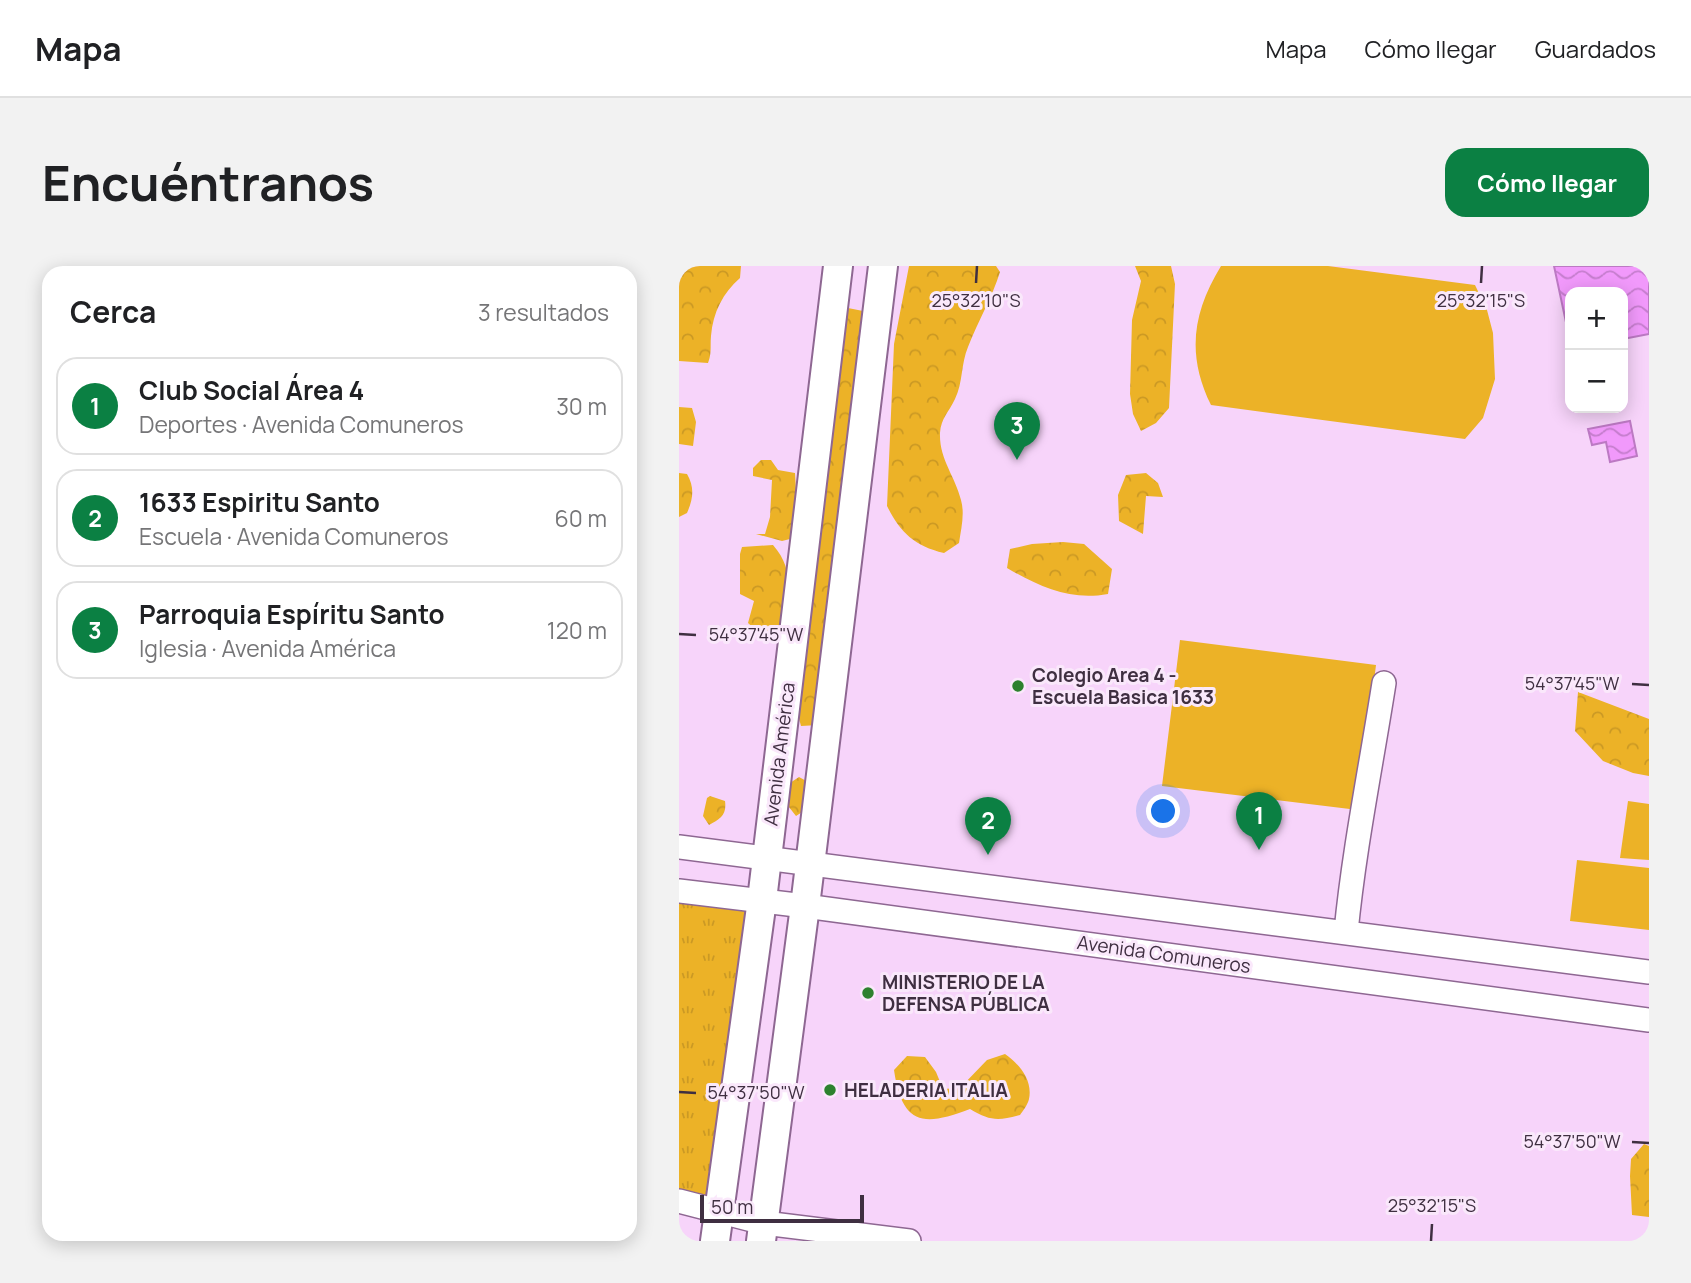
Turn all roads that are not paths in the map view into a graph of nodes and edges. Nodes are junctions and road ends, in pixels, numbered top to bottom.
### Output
1 (838, 266) edge
2 (883, 266) edge
3 (1384, 683) dead end
4 (679, 847) edge
5 (767, 857) junction
6 (809, 864) junction
7 (679, 891) edge
8 (762, 900) junction
9 (805, 906) junction
10 (1346, 932) junction
11 (1649, 972) edge
12 (1649, 1020) edge
13 (679, 1201) edge
14 (718, 1213) junction
15 (762, 1232) edge
16 (715, 1241) edge
17 (909, 1241) edge

1 - 5 main road, Avenida América
2 - 6 main road
3 - 10 street
4 - 5 street
5 - 6 street
5 - 8 main road, Avenida América
6 - 9 main road
6 - 10 street
7 - 8 street, Avenida Comuneros
8 - 9 street, Avenida Comuneros
8 - 14 main road, Avenida América
9 - 12 street, Avenida Comuneros
9 - 15 main road
10 - 11 street
13 - 14 street
14 - 15 street
14 - 16 main road, Avenida América
15 - 17 street

